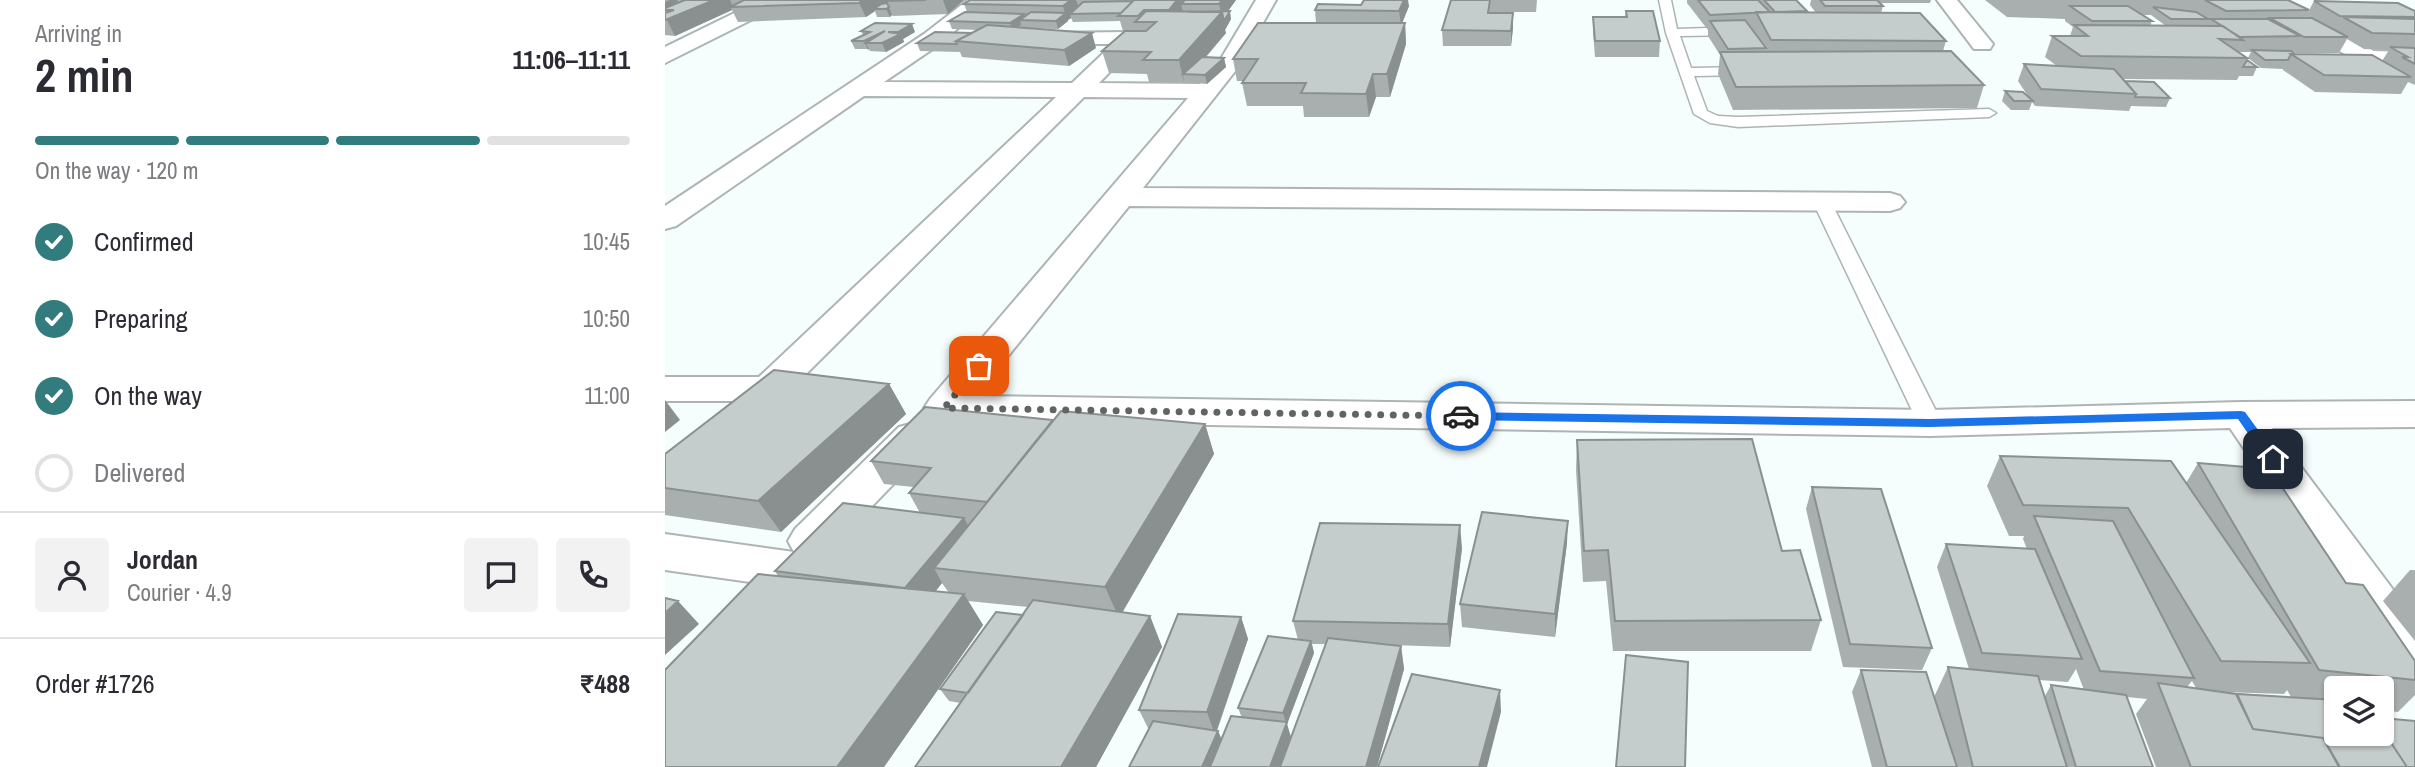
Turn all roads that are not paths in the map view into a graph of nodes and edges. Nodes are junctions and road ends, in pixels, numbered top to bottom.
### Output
1 (776, 0) edge
2 (980, 0) edge
3 (1266, 0) edge
4 (1665, 0) edge
5 (1947, 0) edge
6 (2258, 0) edge
7 (1753, 31) edge
8 (1672, 33) junction
9 (932, 39) junction
10 (972, 39) edge
11 (1012, 39) edge
12 (1982, 44) dead end
13 (665, 56) edge
14 (2318, 58) edge
15 (2370, 58) junction
16 (2415, 59) edge
17 (1767, 71) edge
18 (1685, 72) junction
19 (858, 89) junction
20 (1081, 90) junction
21 (1206, 91) junction
22 (1989, 113) dead end
23 (1121, 197) junction
24 (1822, 202) junction
25 (1891, 202) dead end
26 (665, 219) edge
27 (665, 389) edge
28 (772, 389) junction
29 (944, 408) junction
30 (2415, 414) edge
31 (2241, 415) junction
32 (1930, 423) junction
33 (729, 425) edge
34 (665, 552) edge
35 (786, 568) junction
36 (748, 607) edge
37 (2415, 659) edge

1 - 13 street
2 - 9 street
3 - 21 street
4 - 8 lane
5 - 12 street
6 - 15 street
7 - 8 lane
8 - 18 lane
9 - 10 street
9 - 19 street
11 - 20 street
14 - 15 street
15 - 16 street
17 - 18 lane
18 - 22 lane
19 - 20 street
19 - 26 street
20 - 21 street
20 - 28 street
21 - 23 street
23 - 24 street
23 - 29 street
24 - 25 street
24 - 32 lane
27 - 28 street
28 - 33 street
29 - 32 street
29 - 35 street
30 - 31 street
31 - 32 street
31 - 37 street
34 - 35 street
35 - 36 street

